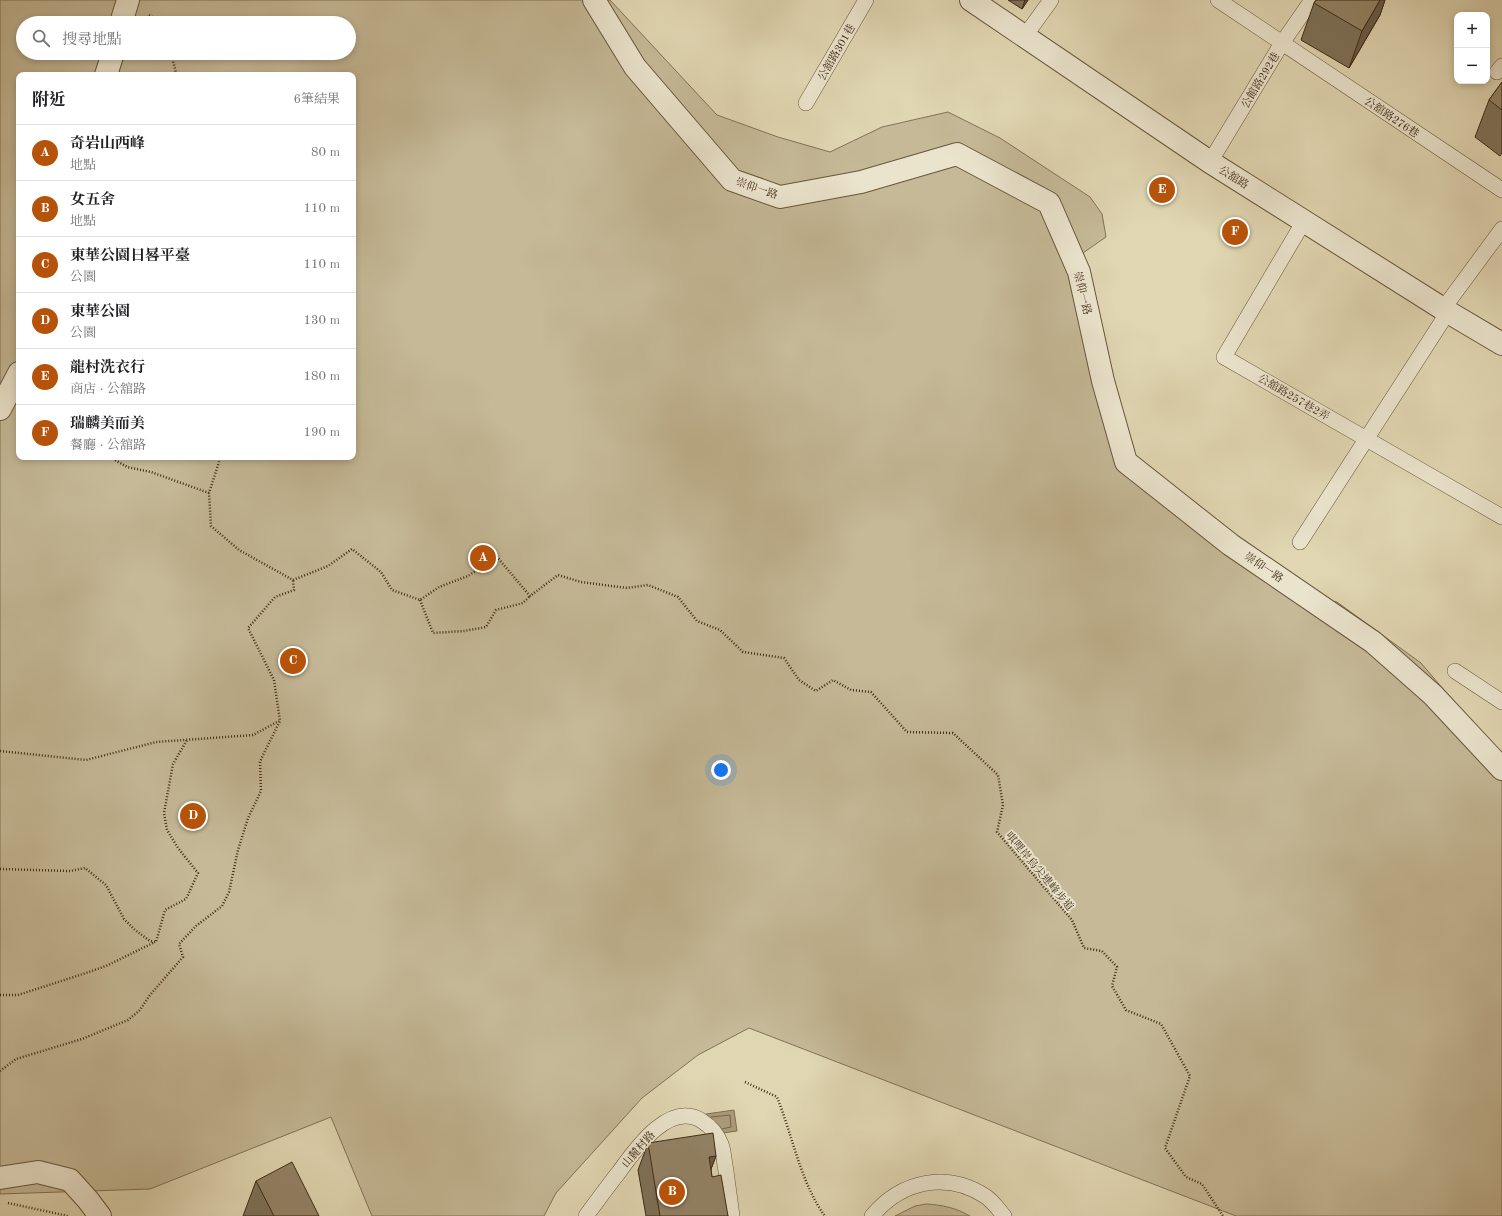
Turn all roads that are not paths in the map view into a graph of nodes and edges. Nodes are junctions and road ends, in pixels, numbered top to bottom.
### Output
1 (128, 0) edge
2 (594, 0) edge
3 (866, 0) edge
4 (972, 0) edge
5 (1051, 0) edge
6 (1218, 0) edge
7 (1312, 0) edge
8 (123, 16) edge
9 (1025, 36) junction
10 (1282, 43) junction
11 (111, 60) edge
12 (107, 72) edge
13 (806, 103) dead end
14 (1210, 162) junction
15 (1502, 190) edge
16 (1304, 221) junction
17 (1502, 229) edge
18 (1446, 310) junction
19 (1502, 344) edge
20 (16, 379) edge
21 (0, 409) edge
22 (1366, 438) junction
23 (1502, 517) edge
24 (1300, 542) dead end
25 (1455, 671) dead end
26 (1502, 702) edge
27 (1502, 769) edge
28 (0, 1178) edge
29 (100, 1216) edge
30 (586, 1216) edge
31 (732, 1216) edge
32 (872, 1216) edge
33 (1004, 1216) edge

1 - 8 street
2 - 27 street, 崇仰一路
3 - 13 lane, 公舘路301巷
4 - 9 street, 公舘路
5 - 9 lane
6 - 10 lane, 公舘路276巷
7 - 10 lane, 公館路292巷
9 - 14 street, 公舘路
10 - 14 lane, 公館路292巷
10 - 15 lane, 公舘路276巷
11 - 12 street
14 - 16 street, 公舘路
16 - 18 street, 公舘路
16 - 22 lane, 公舘路257巷2弄
17 - 18 lane
18 - 19 street, 公舘路
18 - 22 lane
20 - 21 street
22 - 23 lane, 公舘路257巷2弄
22 - 24 lane
25 - 26 lane
28 - 29 street
30 - 31 lane, 山麓村路
32 - 33 lane

